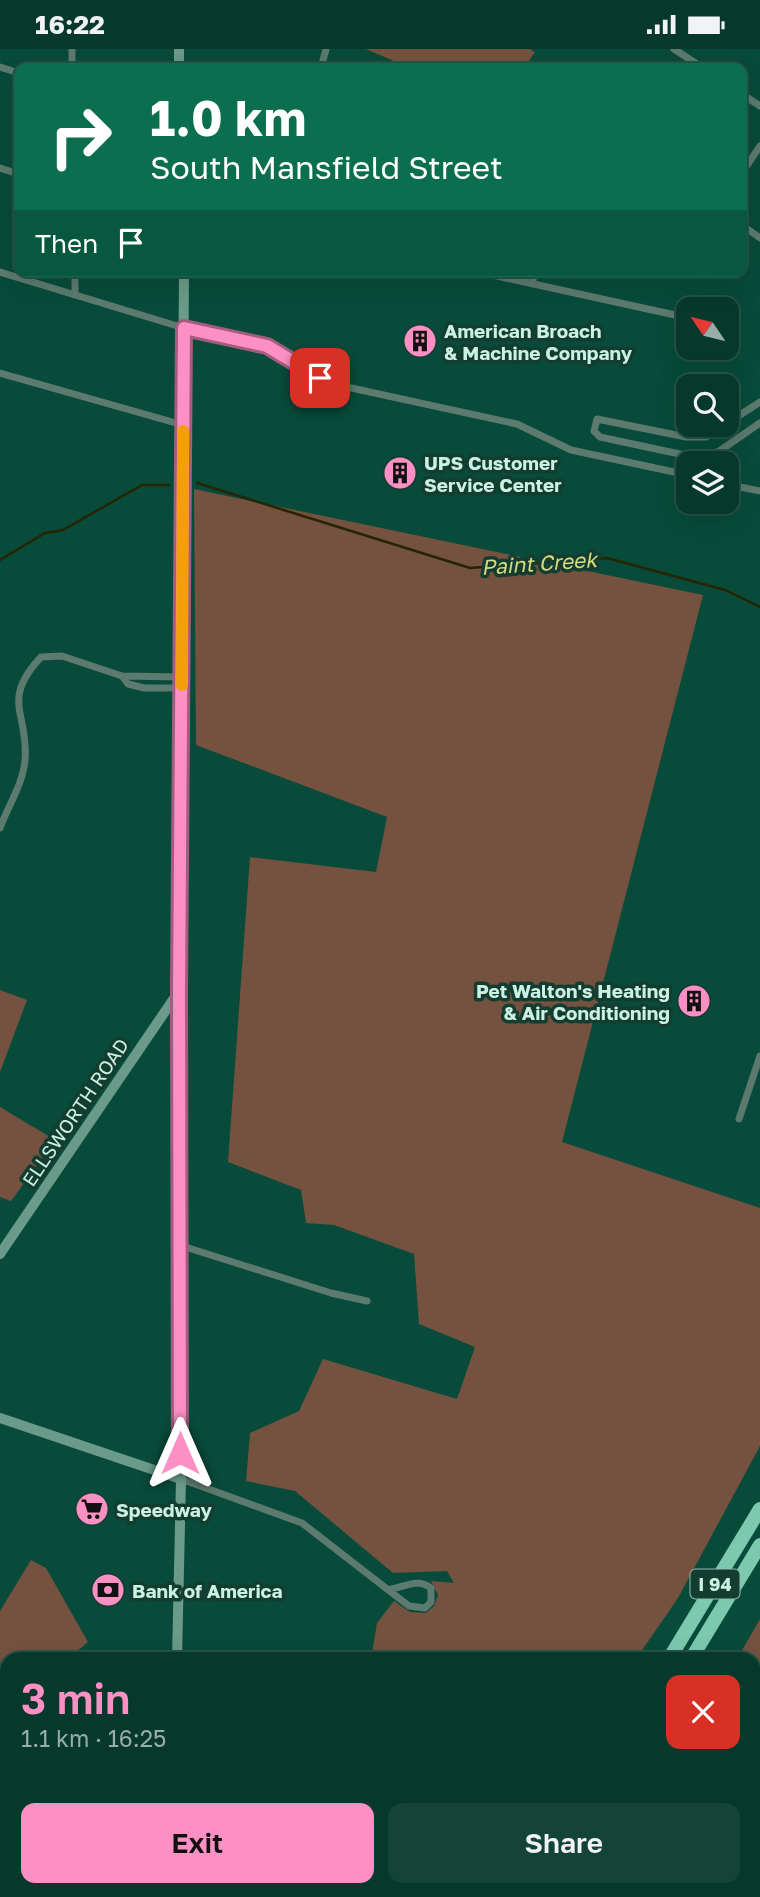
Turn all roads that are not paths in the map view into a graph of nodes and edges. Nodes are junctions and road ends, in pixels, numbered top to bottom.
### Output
1 (674, 49) edge
2 (695, 63) edge
3 (760, 146) edge
4 (747, 166) edge
5 (16, 277) edge
6 (75, 277) edge
7 (184, 277) edge
8 (501, 277) edge
9 (534, 277) edge
10 (532, 284) junction
11 (75, 295) junction
12 (676, 315) edge
13 (184, 328) junction
14 (0, 373) edge
15 (760, 402) edge
16 (760, 423) edge
17 (183, 425) junction
18 (676, 472) edge
19 (739, 487) edge
20 (760, 491) edge
21 (122, 676) junction
22 (182, 683) junction
23 (0, 828) edge
24 (179, 991) junction
25 (760, 1056) edge
26 (739, 1119) dead end
27 (179, 1245) junction
28 (0, 1254) edge
29 (367, 1301) dead end
30 (0, 1418) edge
31 (181, 1479) junction
32 (760, 1509) edge
33 (760, 1545) edge
34 (391, 1589) junction
35 (177, 1652) edge
36 (673, 1652) edge
37 (695, 1652) edge

1 - 2 street
3 - 4 street
5 - 11 street
6 - 11 street
7 - 13 main road
8 - 10 street
9 - 10 street
10 - 12 street
11 - 13 street
13 - 17 main road
13 - 18 street
14 - 17 street
15 - 16 street
17 - 22 main road
19 - 20 street
21 - 22 street
21 - 22 street
21 - 23 street
22 - 24 main road
24 - 27 main road
24 - 28 main road, ELLSWORTH ROAD
25 - 26 street
27 - 29 street
27 - 31 main road
30 - 31 main road
31 - 34 street
31 - 35 main road
32 - 36 highway, I 94
33 - 37 highway, I 94
34 - 34 street

